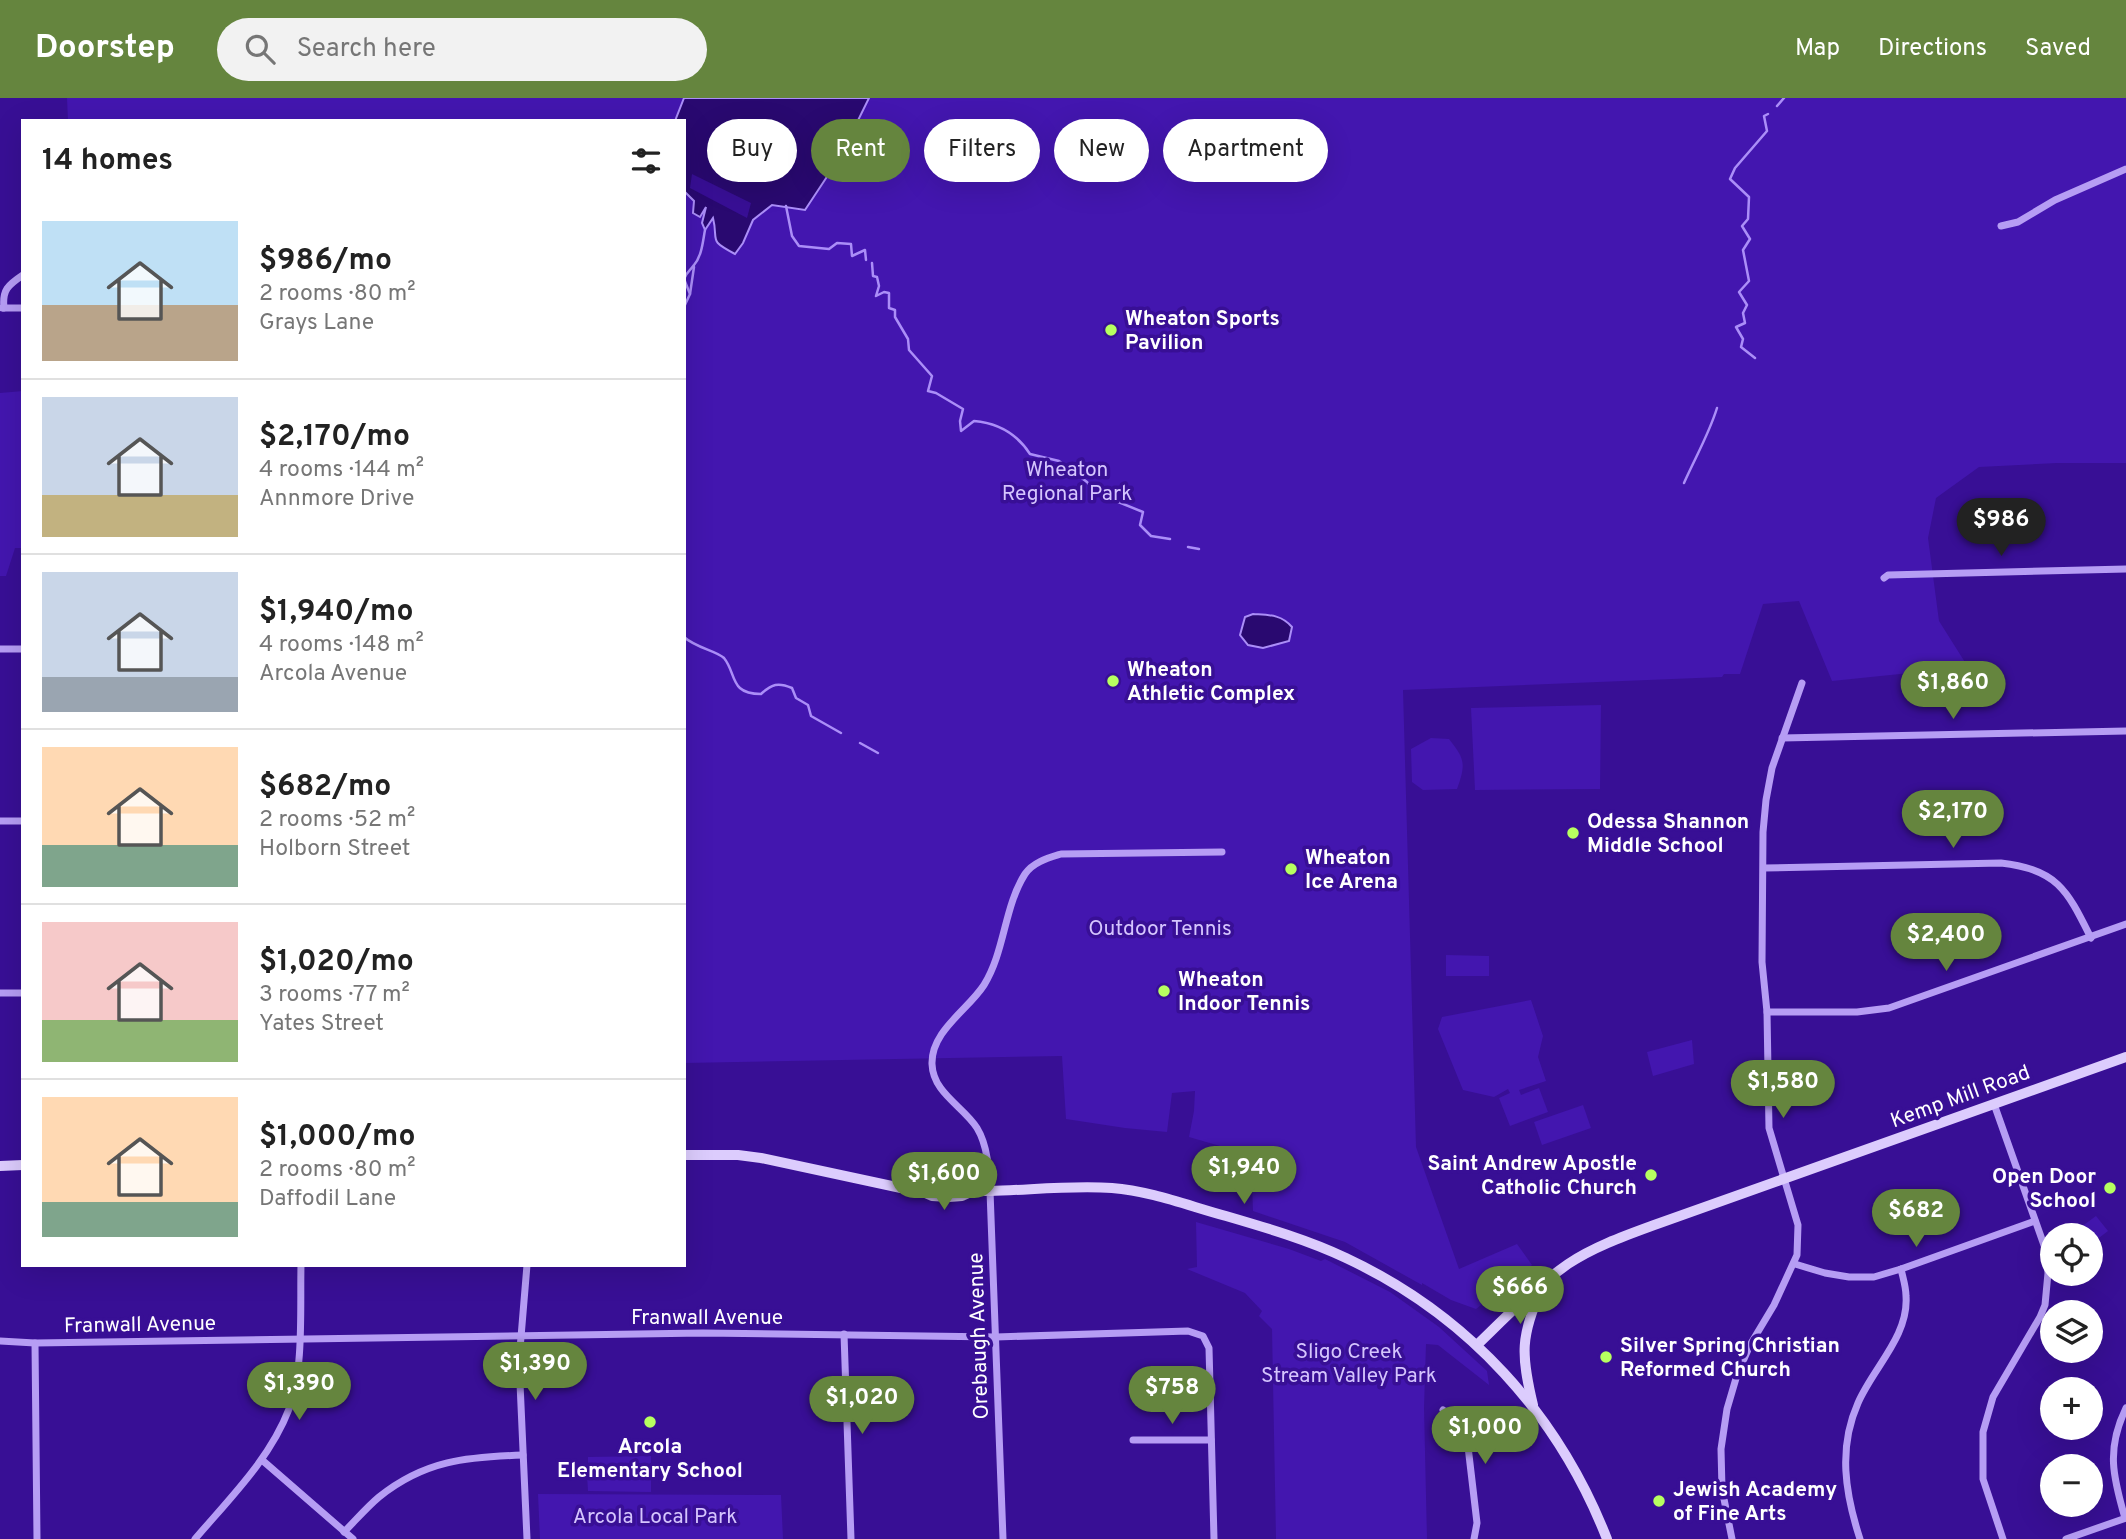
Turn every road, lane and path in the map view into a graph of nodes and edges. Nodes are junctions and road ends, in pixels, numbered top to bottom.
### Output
1 (2126, 169) edge
2 (2001, 226) dead end
3 (21, 277) edge
4 (2, 308) edge
5 (21, 308) edge
6 (2126, 569) edge
7 (1884, 578) dead end
8 (0, 649) edge
9 (21, 649) edge
10 (1802, 683) dead end
11 (2126, 731) edge
12 (1782, 738) junction
13 (0, 821) edge
14 (21, 821) edge
15 (1222, 852) dead end
16 (1764, 868) junction
17 (2126, 924) edge
18 (2091, 938) junction
19 (0, 993) edge
20 (21, 993) edge
21 (1767, 1013) junction
22 (2126, 1057) edge
23 (1994, 1104) junction
24 (686, 1155) edge
25 (0, 1166) edge
26 (21, 1166) edge
27 (1785, 1178) junction
28 (990, 1191) junction
29 (2035, 1221) junction
30 (1794, 1264) junction
31 (301, 1267) edge
32 (527, 1267) edge
33 (1901, 1269) junction
34 (1543, 1284) junction
35 (844, 1334) junction
36 (520, 1336) junction
37 (996, 1337) junction
38 (299, 1340) junction
39 (0, 1341) edge
40 (35, 1343) junction
41 (1478, 1344) junction
42 (2126, 1408) edge
43 (1534, 1409) junction
44 (1443, 1410) dead end
45 (1133, 1440) dead end
46 (1212, 1440) junction
47 (523, 1455) junction
48 (262, 1460) junction
49 (2126, 1518) edge
50 (344, 1532) junction
51 (1604, 1538) edge
52 (37, 1539) edge
53 (195, 1539) edge
54 (353, 1539) edge
55 (527, 1539) edge
56 (851, 1539) edge
57 (1003, 1539) edge
58 (1207, 1539) edge
59 (1214, 1539) edge
60 (1474, 1539) edge
61 (1732, 1539) edge
62 (1860, 1539) edge
63 (2003, 1539) edge
64 (2066, 1539) edge

1 - 2 street
3 - 4 street
4 - 5 street
6 - 7 street
8 - 9 street
10 - 12 street
11 - 12 street
12 - 16 street
13 - 14 street
15 - 28 street, Orebaugh Avenue
16 - 18 street
16 - 21 street
17 - 18 street
18 - 21 street
19 - 20 street
21 - 27 street
22 - 23 street, Kemp Mill Road
23 - 27 street, Kemp Mill Road
23 - 29 street
24 - 28 street
25 - 26 street
27 - 30 street
27 - 34 street, Kemp Mill Road
28 - 37 street, Orebaugh Avenue
28 - 41 street
29 - 33 street
29 - 63 street
30 - 33 street
30 - 61 street
31 - 38 street
32 - 36 street
33 - 62 street
34 - 41 street, Kemp Mill Road
34 - 43 street
35 - 36 street, Franwall Avenue
35 - 37 street, Franwall Avenue
35 - 56 street
36 - 38 street, Franwall Avenue
36 - 47 street
37 - 46 street, Franwall Avenue
37 - 57 street, Orebaugh Avenue
38 - 40 street, Franwall Avenue
38 - 48 street
39 - 40 street, Franwall Avenue
40 - 52 street
41 - 43 street
42 - 49 street
43 - 51 street
44 - 60 street
45 - 46 street
46 - 59 street
47 - 50 street
47 - 55 street
48 - 50 street
48 - 53 street
49 - 64 street
50 - 54 street
58 - 59 street

